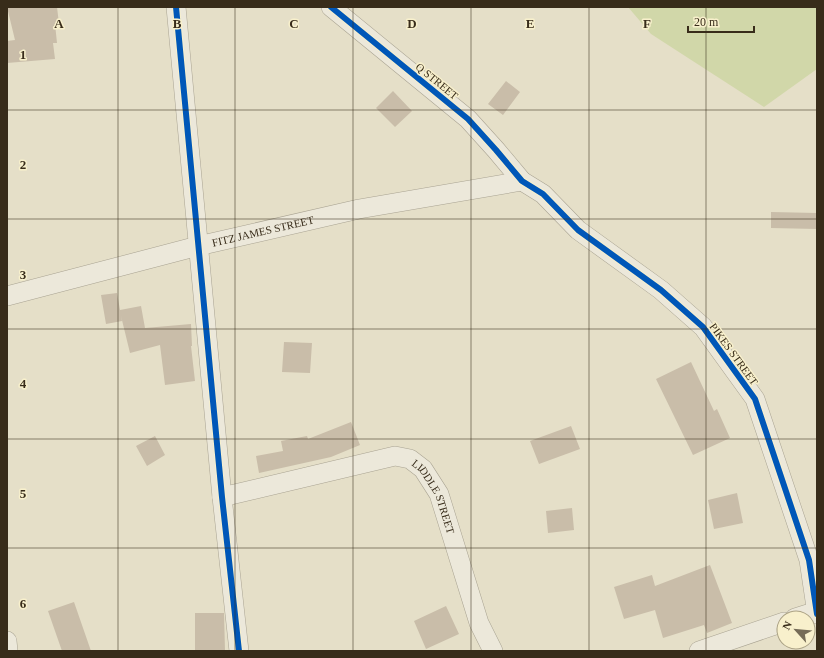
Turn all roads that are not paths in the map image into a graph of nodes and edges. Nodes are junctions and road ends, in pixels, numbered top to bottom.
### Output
1 (176, 7) edge
2 (331, 7) edge
3 (522, 181) junction
4 (198, 246) junction
5 (7, 296) edge
6 (222, 497) junction
7 (817, 612) edge
8 (776, 625) edge
9 (7, 642) edge
10 (8, 651) edge
11 (239, 651) edge
12 (493, 651) edge
13 (699, 651) edge

1 - 4 street
2 - 3 street, Q STREET
3 - 4 street, FITZ JAMES STREET
3 - 7 street, PIKES STREET
4 - 5 street, FITZ JAMES STREET
4 - 6 street
6 - 11 street
6 - 12 street, LIDDLE STREET
8 - 13 street
9 - 10 street

